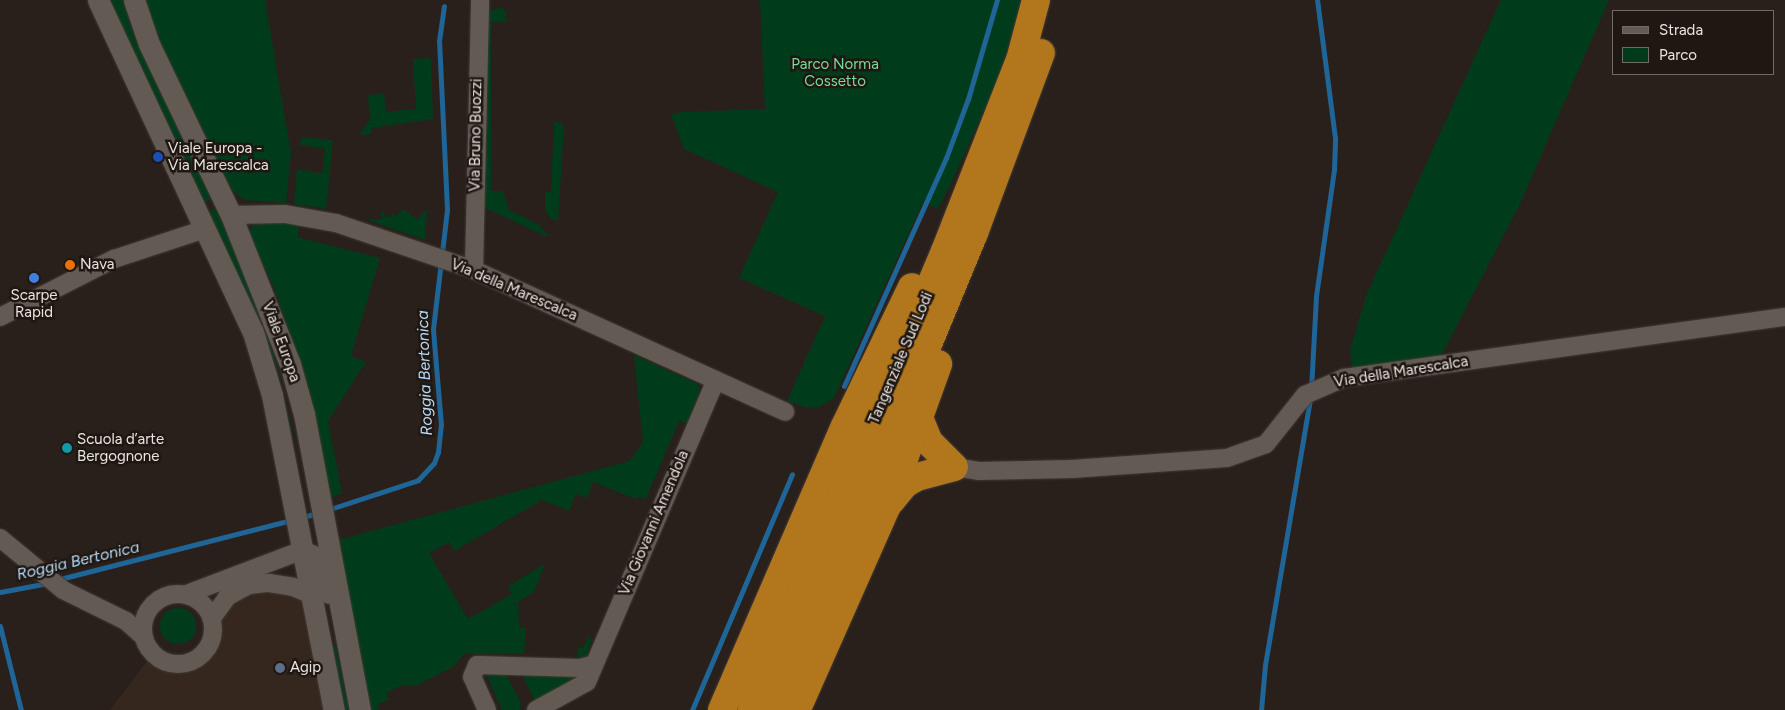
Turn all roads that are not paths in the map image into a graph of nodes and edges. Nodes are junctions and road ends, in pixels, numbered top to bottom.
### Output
1 (98, 0) edge
2 (134, 0) edge
3 (480, 0) edge
4 (1036, 0) edge
5 (1055, 0) edge
6 (231, 215) junction
7 (205, 229) junction
8 (974, 233) junction
9 (945, 251) junction
10 (474, 270) junction
11 (0, 317) edge
12 (1785, 317) edge
13 (716, 380) junction
14 (785, 412) dead end
15 (920, 420) junction
16 (954, 467) junction
17 (886, 506) junction
18 (0, 538) edge
19 (303, 550) junction
20 (187, 594) junction
21 (312, 595) junction
22 (154, 604) junction
23 (93, 605) junction
24 (212, 618) junction
25 (144, 637) junction
26 (592, 665) junction
27 (360, 708) edge
28 (334, 710) edge
29 (487, 710) edge
30 (536, 710) edge
31 (722, 710) edge
32 (752, 710) edge
33 (776, 710) edge
34 (797, 710) edge

1 - 7 street, Viale Europa
2 - 6 street, Viale Europa
3 - 10 street, Via Bruno Buozzi
4 - 9 highway, Tangenziale Sud Lodi
5 - 8 highway, Tangenziale Sud Lodi
6 - 10 street, Via della Marescalca
6 - 27 street, Viale Europa
7 - 11 street
7 - 19 street, Viale Europa
8 - 15 highway
8 - 33 highway, Tangenziale Sud Lodi
9 - 31 highway
9 - 32 highway, Tangenziale Sud Lodi
10 - 13 street, Via della Marescalca
12 - 16 street, Via della Marescalca
13 - 14 street, Via della Marescalca
13 - 26 street, Via Giovanni Amendola
15 - 16 highway
15 - 17 highway
16 - 17 highway
17 - 34 highway
18 - 23 street
19 - 20 street
19 - 21 street, Viale Europa
19 - 27 street, Viale Europa
20 - 22 street
20 - 24 street
21 - 24 street
21 - 28 street, Viale Europa
22 - 23 street
22 - 25 street
23 - 25 street
24 - 25 street
26 - 29 street
26 - 30 street, Via Giovanni Amendola

